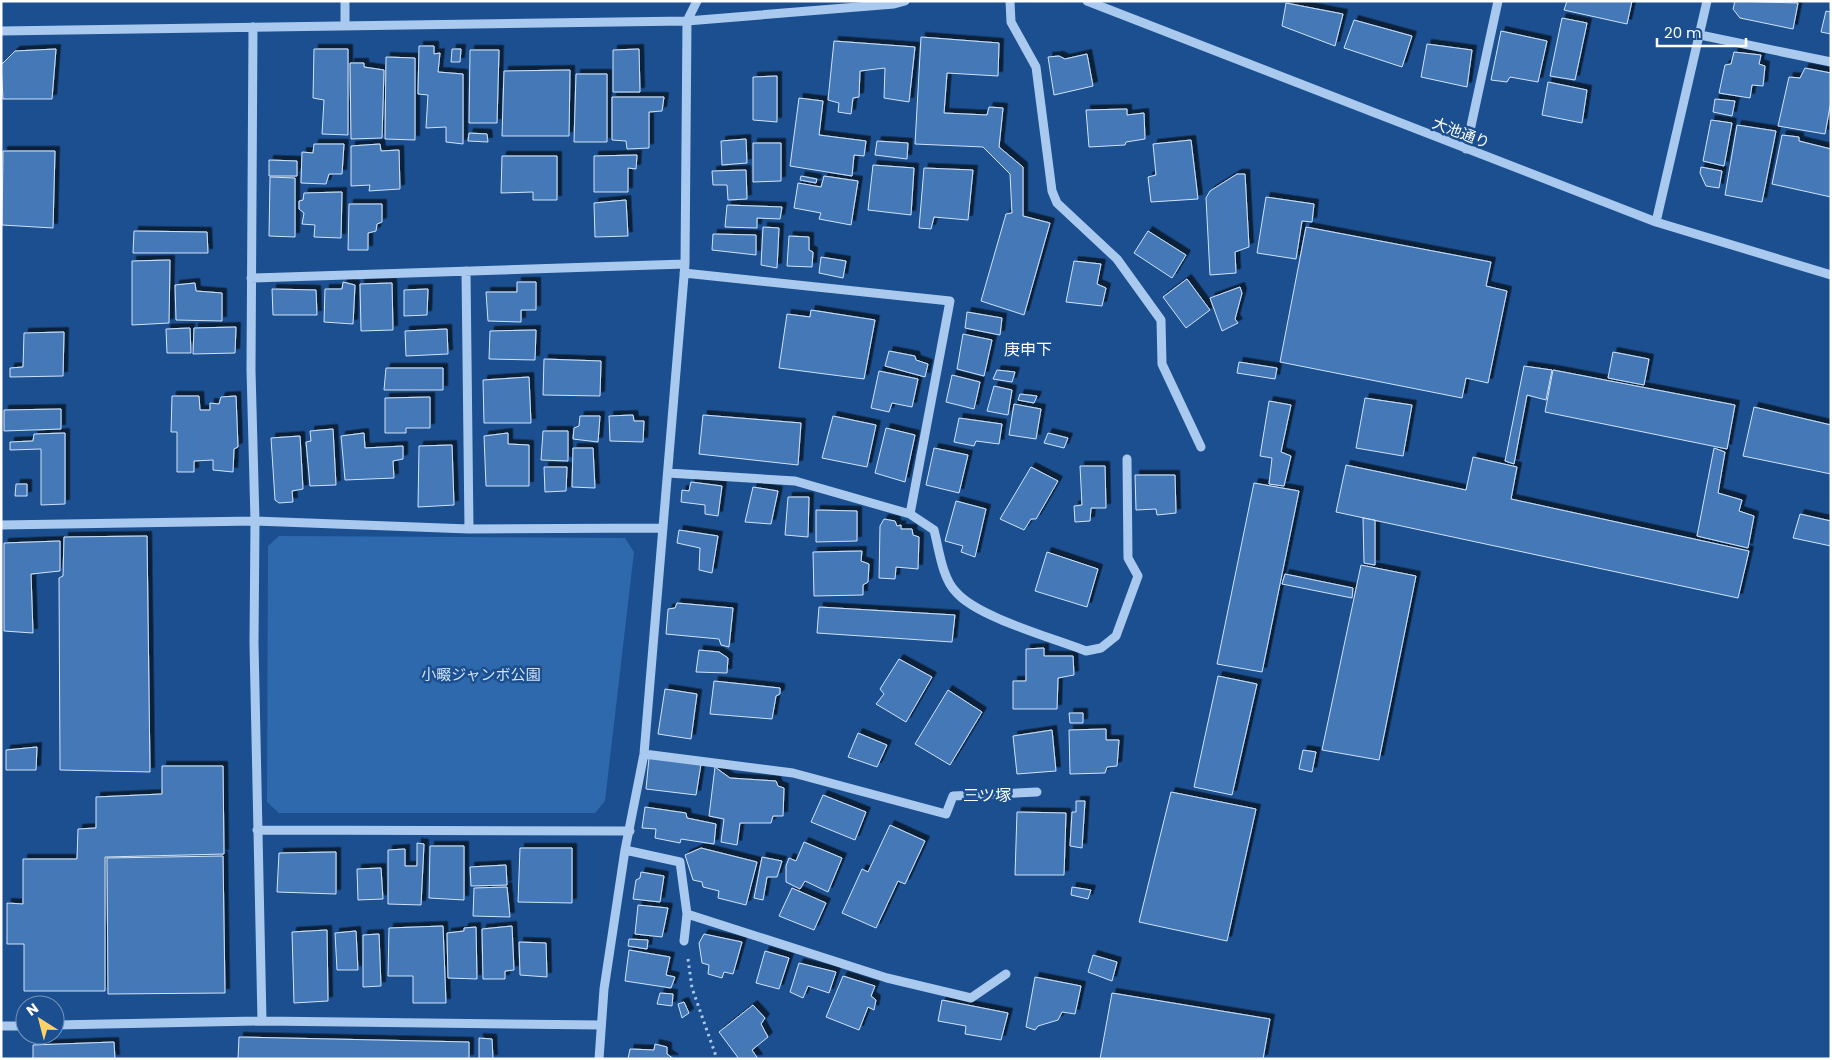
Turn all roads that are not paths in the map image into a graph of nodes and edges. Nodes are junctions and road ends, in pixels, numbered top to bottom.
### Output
1 (345, 1) edge
2 (697, 1) edge
3 (905, 1) edge
4 (1010, 1) edge
5 (1087, 1) edge
6 (1498, 1) edge
7 (1707, 1) edge
8 (687, 21) junction
9 (345, 26) junction
10 (253, 27) junction
11 (1, 31) edge
12 (1700, 35) junction
13 (1831, 62) edge
14 (1466, 149) junction
15 (1656, 222) junction
16 (684, 269) junction
17 (466, 271) junction
18 (1831, 275) edge
19 (251, 278) junction
20 (1201, 447) dead end
21 (1128, 459) dead end
22 (668, 473) junction
23 (910, 514) junction
24 (255, 521) junction
25 (1, 525) edge
26 (663, 528) junction
27 (469, 529) junction
28 (644, 754) junction
29 (1037, 792) dead end
30 (257, 830) junction
31 (630, 832) junction
32 (625, 850) junction
33 (687, 914) junction
34 (684, 941) road end
35 (1006, 974) dead end
36 (262, 1021) junction
37 (65, 1025) edge
38 (601, 1025) junction
39 (1, 1026) edge
40 (15, 1026) edge
41 (599, 1059) edge

1 - 9 street
2 - 8 street
3 - 8 street
4 - 20 street
5 - 14 street, 大池通り
6 - 14 street
7 - 12 street
8 - 9 street
8 - 16 street
9 - 10 street
10 - 11 street
10 - 19 street
12 - 13 street
12 - 15 street
14 - 15 street, 大池通り
15 - 18 street, 大池通り
16 - 17 street
16 - 22 street
16 - 23 street
17 - 19 street
17 - 27 street
19 - 24 street
21 - 23 street
22 - 23 street
22 - 26 street
24 - 25 street
24 - 27 street
24 - 30 street
26 - 27 street
26 - 28 street
28 - 29 street
28 - 31 street
30 - 31 street
30 - 36 street
31 - 32 street
32 - 33 street
32 - 38 street
33 - 34 street
33 - 35 street
36 - 37 street
36 - 38 street
38 - 41 street
39 - 40 street

